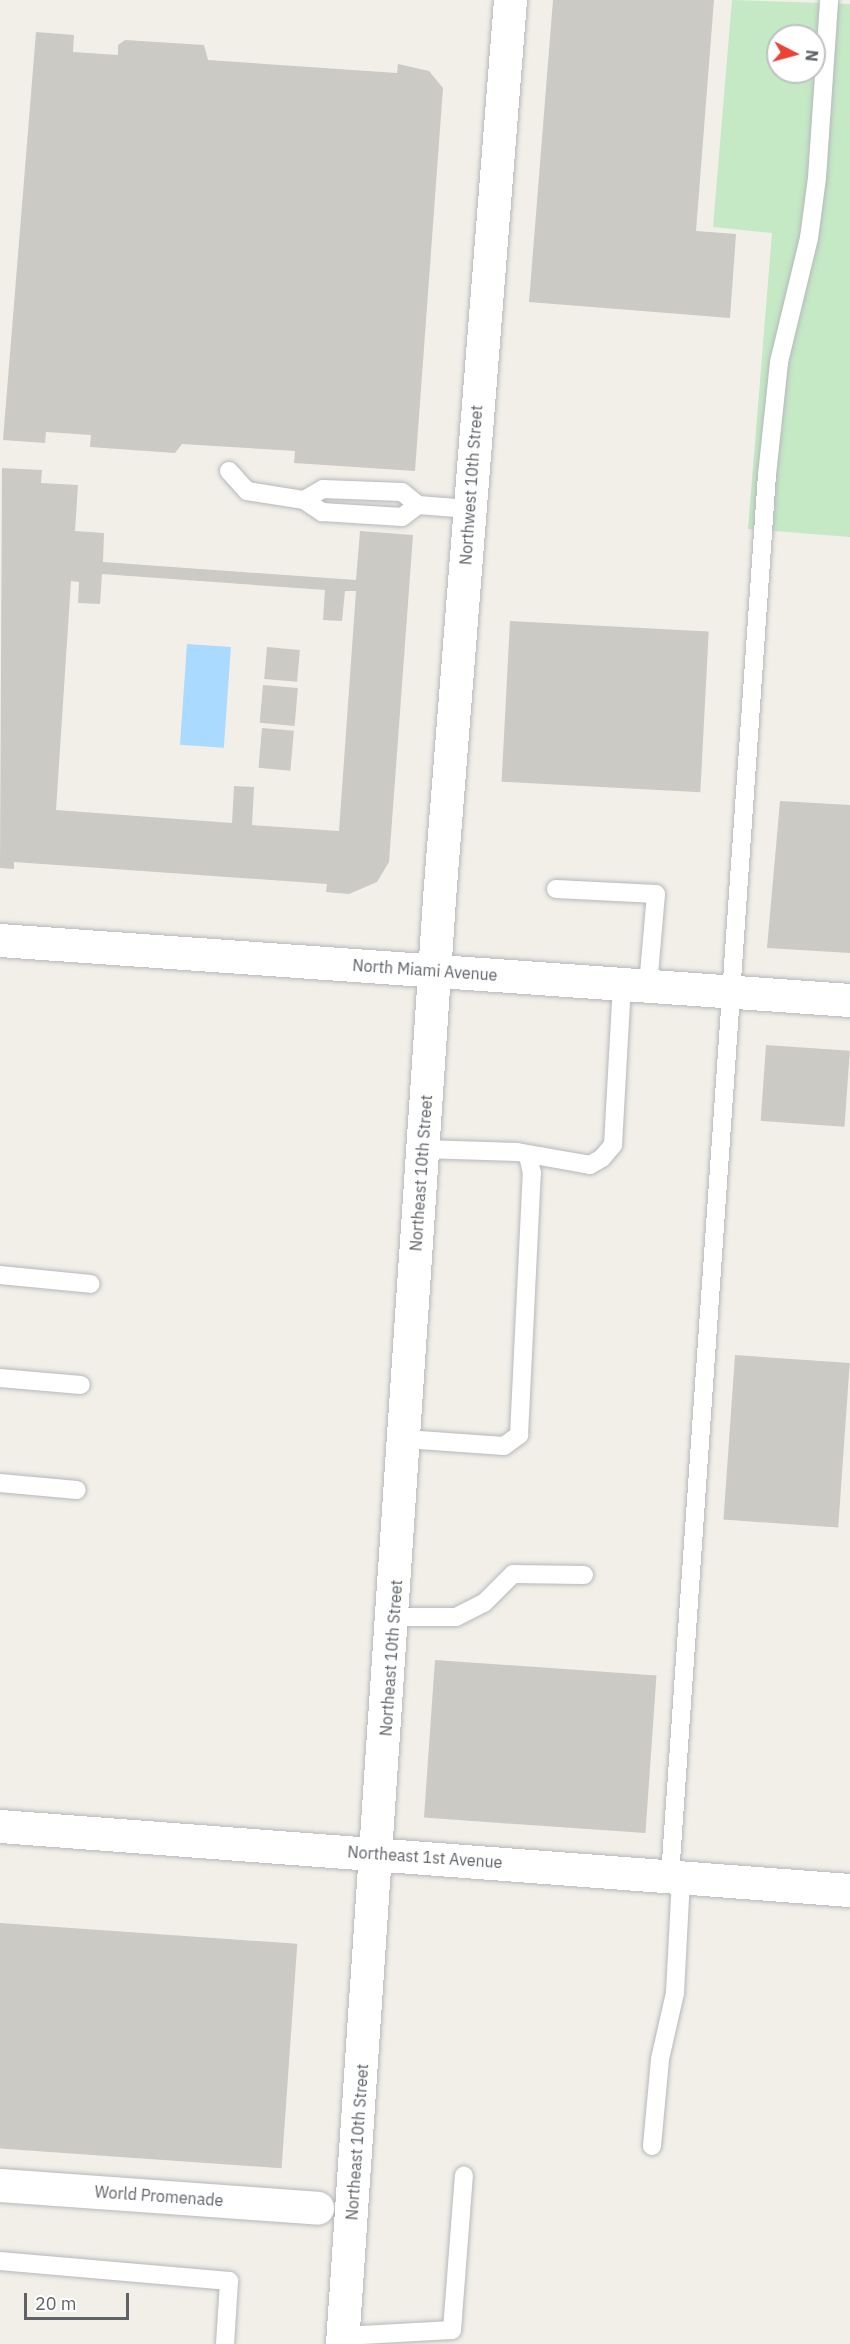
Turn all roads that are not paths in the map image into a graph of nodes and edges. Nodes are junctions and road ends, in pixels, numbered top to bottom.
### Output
1 (510, 0) edge
2 (828, 0) edge
3 (229, 471) dead end
4 (469, 509) junction
5 (556, 889) dead end
6 (0, 940) edge
7 (435, 971) junction
8 (635, 984) junction
9 (732, 992) junction
10 (850, 1000) edge
11 (423, 1149) junction
12 (528, 1156) junction
13 (0, 1275) edge
14 (91, 1284) dead end
15 (0, 1378) edge
16 (81, 1385) dead end
17 (405, 1439) junction
18 (0, 1483) edge
19 (77, 1490) dead end
20 (584, 1575) dead end
21 (393, 1617) junction
22 (0, 1826) edge
23 (378, 1854) junction
24 (675, 1876) junction
25 (850, 1890) edge
26 (652, 2146) dead end
27 (464, 2175) dead end
28 (0, 2185) edge
29 (317, 2208) dead end
30 (0, 2261) edge
31 (343, 2340) edge
32 (225, 2344) edge

1 - 4 street, Northwest 10th Street
2 - 9 lane
3 - 4 lane
4 - 7 street, Northwest 10th Street
5 - 8 lane
6 - 7 street, North Miami Avenue
7 - 8 street, North Miami Avenue
7 - 11 street, Northeast 10th Street
8 - 9 street, North Miami Avenue
8 - 12 lane
9 - 10 street, North Miami Avenue
9 - 24 lane
11 - 12 lane
11 - 17 street, Northeast 10th Street
12 - 17 lane
13 - 14 lane
15 - 16 lane
17 - 21 street, Northeast 10th Street
18 - 19 lane
20 - 21 lane
21 - 23 street, Northeast 10th Street
22 - 23 street, Northeast 1st Avenue
23 - 24 street, Northeast 1st Avenue
23 - 31 street, Northeast 10th Street
24 - 25 street, Northeast 1st Avenue
24 - 26 lane
27 - 31 lane
28 - 29 street, World Promenade
30 - 32 lane

